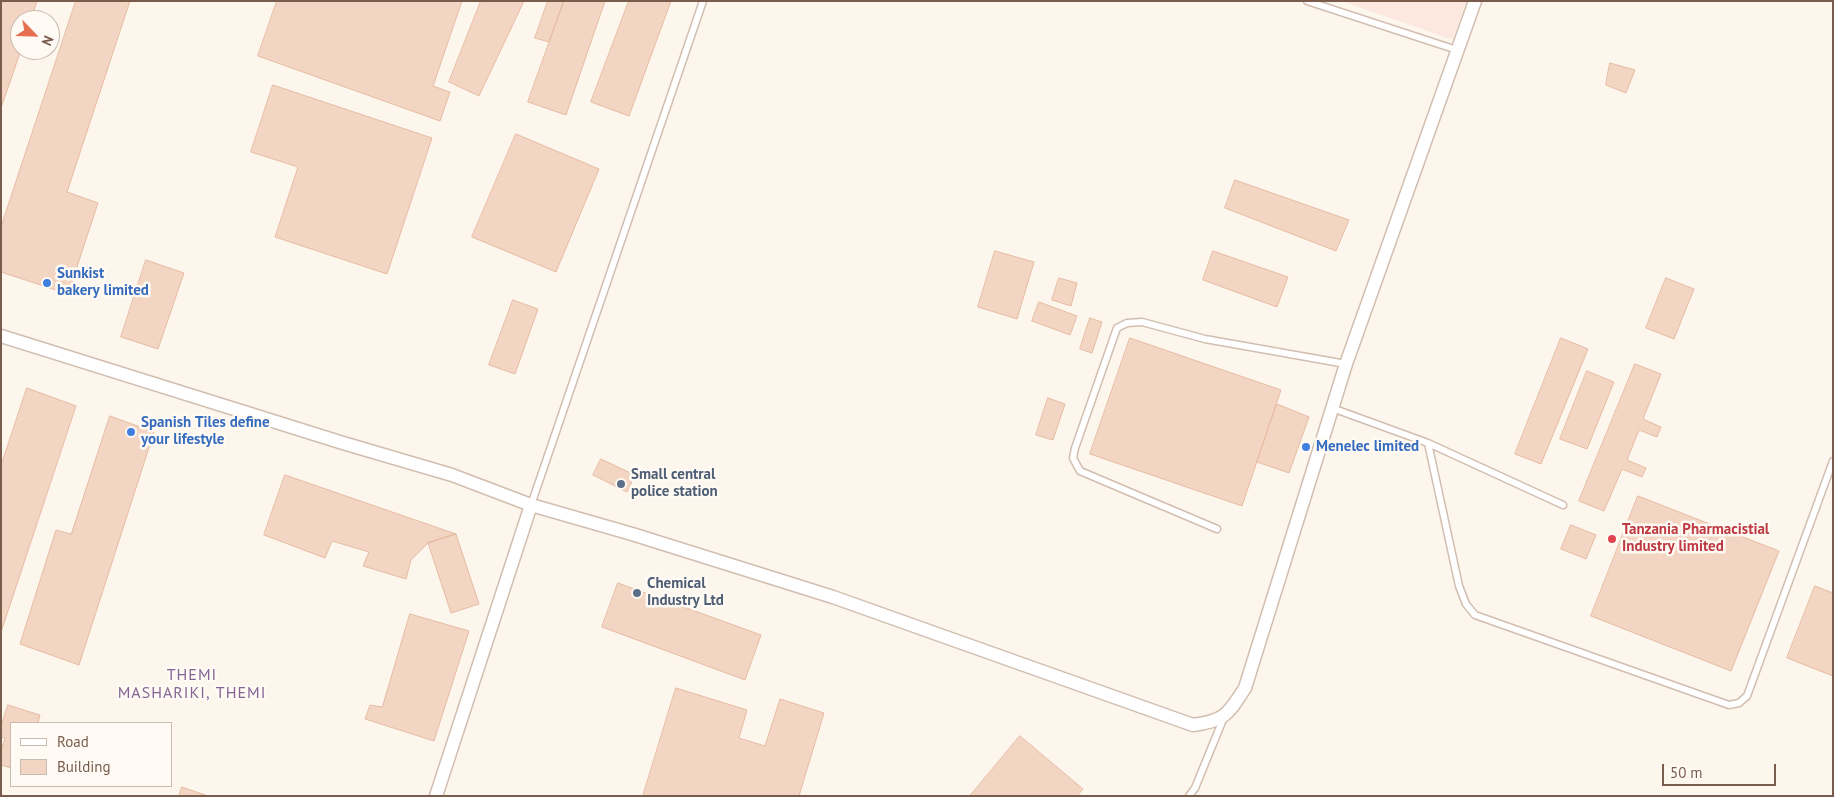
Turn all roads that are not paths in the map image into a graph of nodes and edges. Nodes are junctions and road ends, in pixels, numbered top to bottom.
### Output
1 (703, 1) edge
2 (1308, 1) edge
3 (1475, 1) edge
4 (1457, 50) junction
5 (1, 336) edge
6 (1346, 364) junction
7 (1332, 408) junction
8 (1428, 443) junction
9 (1833, 461) edge
10 (531, 505) junction
11 (1563, 506) dead end
12 (1217, 529) dead end
13 (1225, 716) junction
14 (436, 796) edge
15 (1189, 796) edge

1 - 10 lane
2 - 4 lane
3 - 4 street
4 - 6 street
5 - 10 street
6 - 7 street
6 - 12 lane
7 - 8 lane
7 - 13 street
8 - 9 lane
8 - 11 lane
10 - 13 street
10 - 14 street
13 - 15 lane

